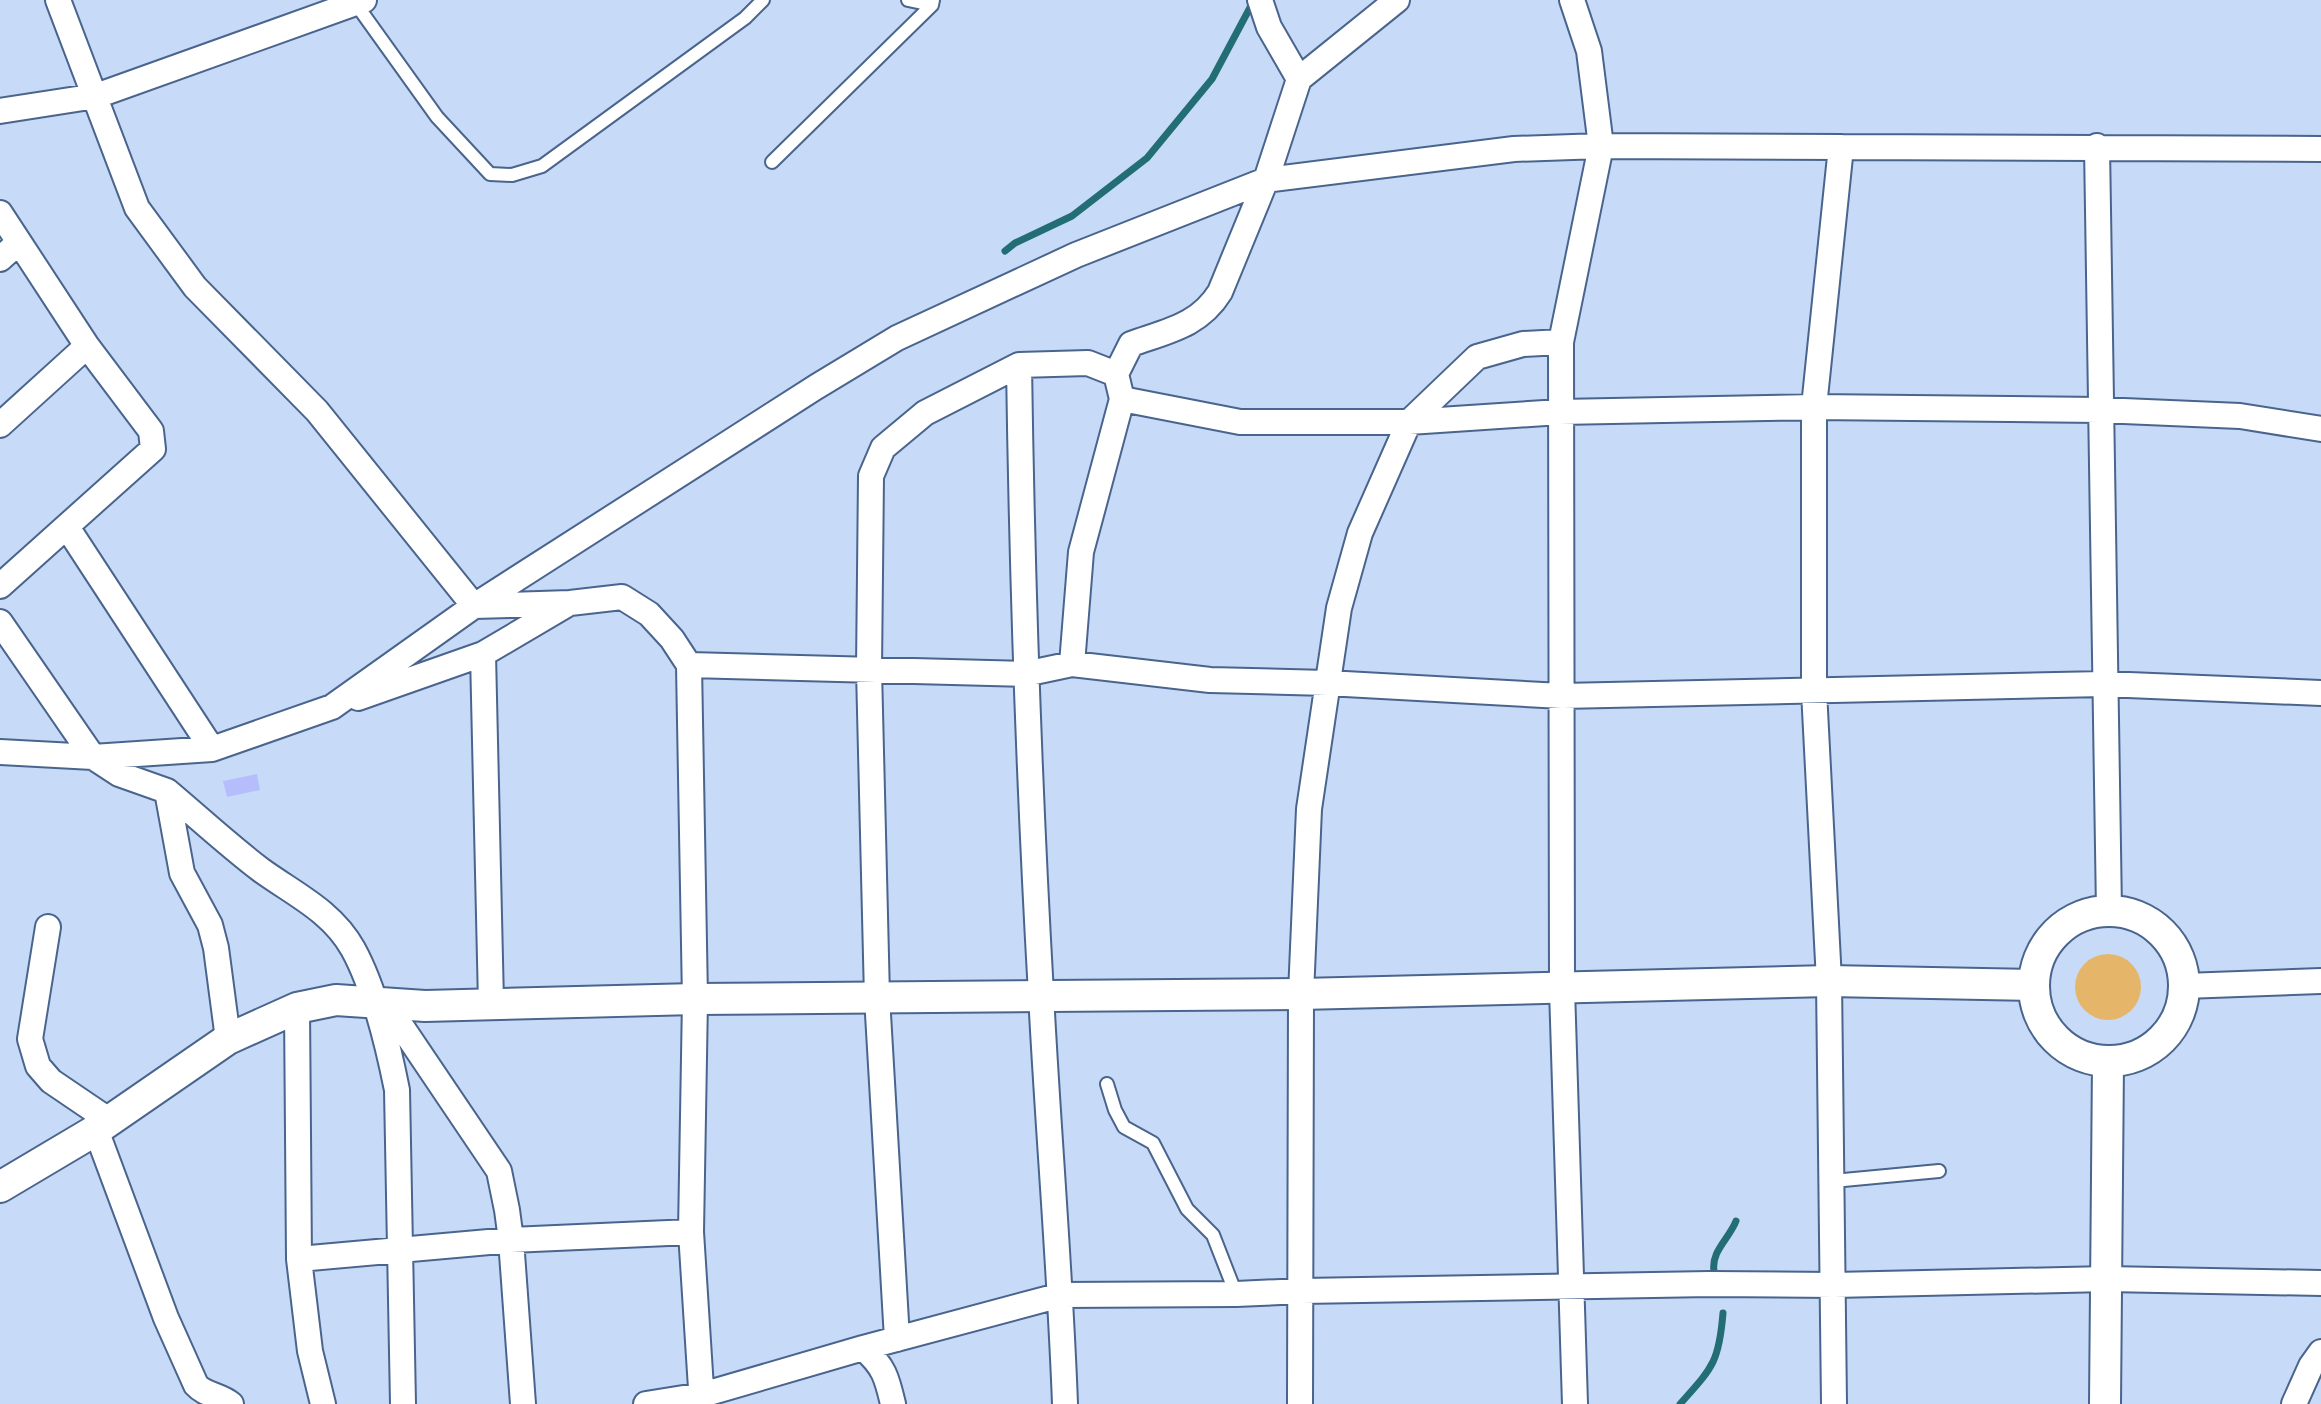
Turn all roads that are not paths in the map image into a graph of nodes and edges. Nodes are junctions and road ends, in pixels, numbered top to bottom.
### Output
1 (58, 0) edge
2 (763, 0) edge
3 (908, 0) edge
4 (1260, 0) edge
5 (1397, 0) edge
6 (1572, 0) edge
7 (358, 1) edge
8 (933, 2) edge
9 (1299, 79) junction
10 (96, 96) junction
11 (0, 111) edge
12 (1601, 146) junction
13 (2097, 146) junction
14 (1841, 147) junction
15 (2321, 149) edge
16 (772, 162) dead end
17 (1266, 180) junction
18 (0, 213) edge
19 (19, 242) junction
20 (0, 259) edge
21 (1561, 342) junction
22 (87, 346) junction
23 (1019, 365) junction
24 (1116, 374) junction
25 (1122, 399) junction
26 (1814, 407) junction
27 (2100, 410) junction
28 (1560, 412) junction
29 (1409, 422) junction
30 (0, 425) edge
31 (2321, 429) edge
32 (67, 527) junction
33 (0, 586) edge
34 (570, 603) junction
35 (474, 606) junction
36 (0, 622) edge
37 (483, 654) junction
38 (1072, 664) junction
39 (689, 665) junction
40 (869, 670) junction
41 (1025, 674) junction
42 (1327, 683) junction
43 (2104, 684) junction
44 (1814, 691) junction
45 (2321, 693) edge
46 (1562, 696) junction
47 (332, 707) junction
48 (212, 749) junction
49 (0, 752) edge
50 (93, 757) junction
51 (167, 791) junction
52 (2109, 911) junction
53 (48, 927) dead end
54 (1829, 981) junction
55 (2321, 981) edge
56 (2034, 985) junction
57 (2184, 986) junction
58 (1562, 989) junction
59 (1301, 994) junction
60 (1041, 995) junction
61 (877, 997) junction
62 (695, 999) junction
63 (379, 1001) junction
64 (491, 1003) junction
65 (297, 1008) junction
66 (228, 1039) junction
67 (2108, 1062) junction
68 (1107, 1084) dead end
69 (103, 1126) junction
70 (1939, 1171) dead end
71 (1833, 1181) junction
72 (0, 1187) edge
73 (691, 1232) junction
74 (511, 1240) junction
75 (399, 1250) junction
76 (299, 1259) junction
77 (2107, 1279) junction
78 (2321, 1283) edge
79 (1834, 1285) junction
80 (1572, 1286) junction
81 (1302, 1291) junction
82 (1236, 1294) junction
83 (1061, 1295) junction
84 (894, 1339) junction
85 (863, 1348) junction
86 (2318, 1362) edge
87 (887, 1377) junction
88 (702, 1400) edge
89 (231, 1404) edge
90 (323, 1404) edge
91 (403, 1404) edge
92 (523, 1404) edge
93 (646, 1404) edge
94 (893, 1404) edge
95 (1065, 1404) edge
96 (1300, 1404) edge
97 (1575, 1404) edge
98 (1834, 1404) edge
99 (2105, 1404) edge
100 (2294, 1404) edge

1 - 10 street
2 - 7 lane
3 - 8 lane
4 - 9 street
5 - 9 street
6 - 12 street
7 - 10 street
8 - 16 lane
9 - 17 street
10 - 11 street
10 - 35 street
12 - 14 street
12 - 17 street
12 - 21 street
13 - 14 street
13 - 15 street
13 - 27 street
14 - 26 street
17 - 24 street
17 - 35 street
18 - 19 street
19 - 20 street
19 - 22 street
21 - 28 street
21 - 29 street
22 - 30 street
22 - 32 street
23 - 24 street
23 - 40 street
23 - 41 street
24 - 25 street
25 - 29 street
25 - 38 street
26 - 27 street
26 - 28 street
26 - 44 street
27 - 31 street
27 - 43 street
28 - 29 street
28 - 46 street
29 - 42 street
32 - 33 street
32 - 48 street
34 - 35 street
34 - 37 street
34 - 39 street
35 - 47 street
36 - 50 street
37 - 47 street
37 - 64 street
38 - 41 street
38 - 42 street
39 - 40 street
39 - 62 street
40 - 41 street
40 - 61 street
41 - 60 street
42 - 46 street
42 - 59 street
43 - 44 street
43 - 45 street
43 - 52 street
44 - 46 street
44 - 54 street
46 - 58 street
47 - 48 street
48 - 50 street
49 - 50 street
50 - 51 street
51 - 63 street
51 - 66 street
52 - 56 street
52 - 57 street
53 - 69 street
54 - 56 street
54 - 58 street
54 - 71 street
55 - 57 street
56 - 67 street
57 - 67 street
58 - 59 street
58 - 80 street
59 - 60 street
59 - 81 street
60 - 61 street
60 - 83 street
61 - 62 street
61 - 84 street
62 - 64 street
62 - 73 street
63 - 64 street
63 - 65 street
63 - 74 street
63 - 75 street
65 - 66 street
65 - 76 street
66 - 69 street
67 - 77 street
68 - 82 lane
69 - 72 street
69 - 89 street
70 - 71 lane
71 - 79 street
73 - 74 street
73 - 88 street
74 - 75 street
74 - 92 street
75 - 76 street
75 - 91 street
76 - 90 street
77 - 78 street
77 - 79 street
77 - 99 street
79 - 80 street
79 - 98 street
80 - 81 street
80 - 97 street
81 - 82 street
81 - 96 street
82 - 83 street
83 - 84 street
83 - 95 street
84 - 85 street
84 - 87 street
85 - 87 street
85 - 88 street
86 - 100 street
87 - 94 street
88 - 93 street

